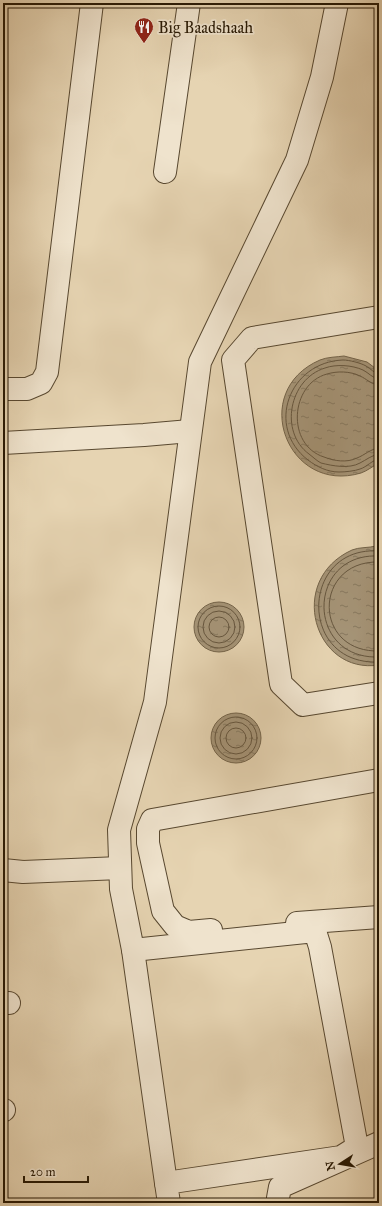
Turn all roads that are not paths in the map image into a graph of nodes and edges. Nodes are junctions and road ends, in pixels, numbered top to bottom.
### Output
1 (92, 3) edge
2 (189, 3) edge
3 (336, 3) edge
4 (165, 172) dead end
5 (379, 317) edge
6 (3, 389) edge
7 (190, 431) junction
8 (3, 443) edge
9 (379, 693) edge
10 (379, 780) edge
11 (148, 843) junction
12 (120, 859) junction
13 (3, 870) edge
14 (379, 917) edge
15 (133, 950) junction
16 (379, 1143) edge
17 (168, 1193) edge
18 (279, 1203) edge

1 - 6 street
2 - 4 street
3 - 7 street
5 - 9 street
7 - 8 street
7 - 12 street
10 - 11 street
11 - 12 street
11 - 14 street
12 - 13 street
12 - 15 street
15 - 17 street
15 - 17 street
16 - 18 street

